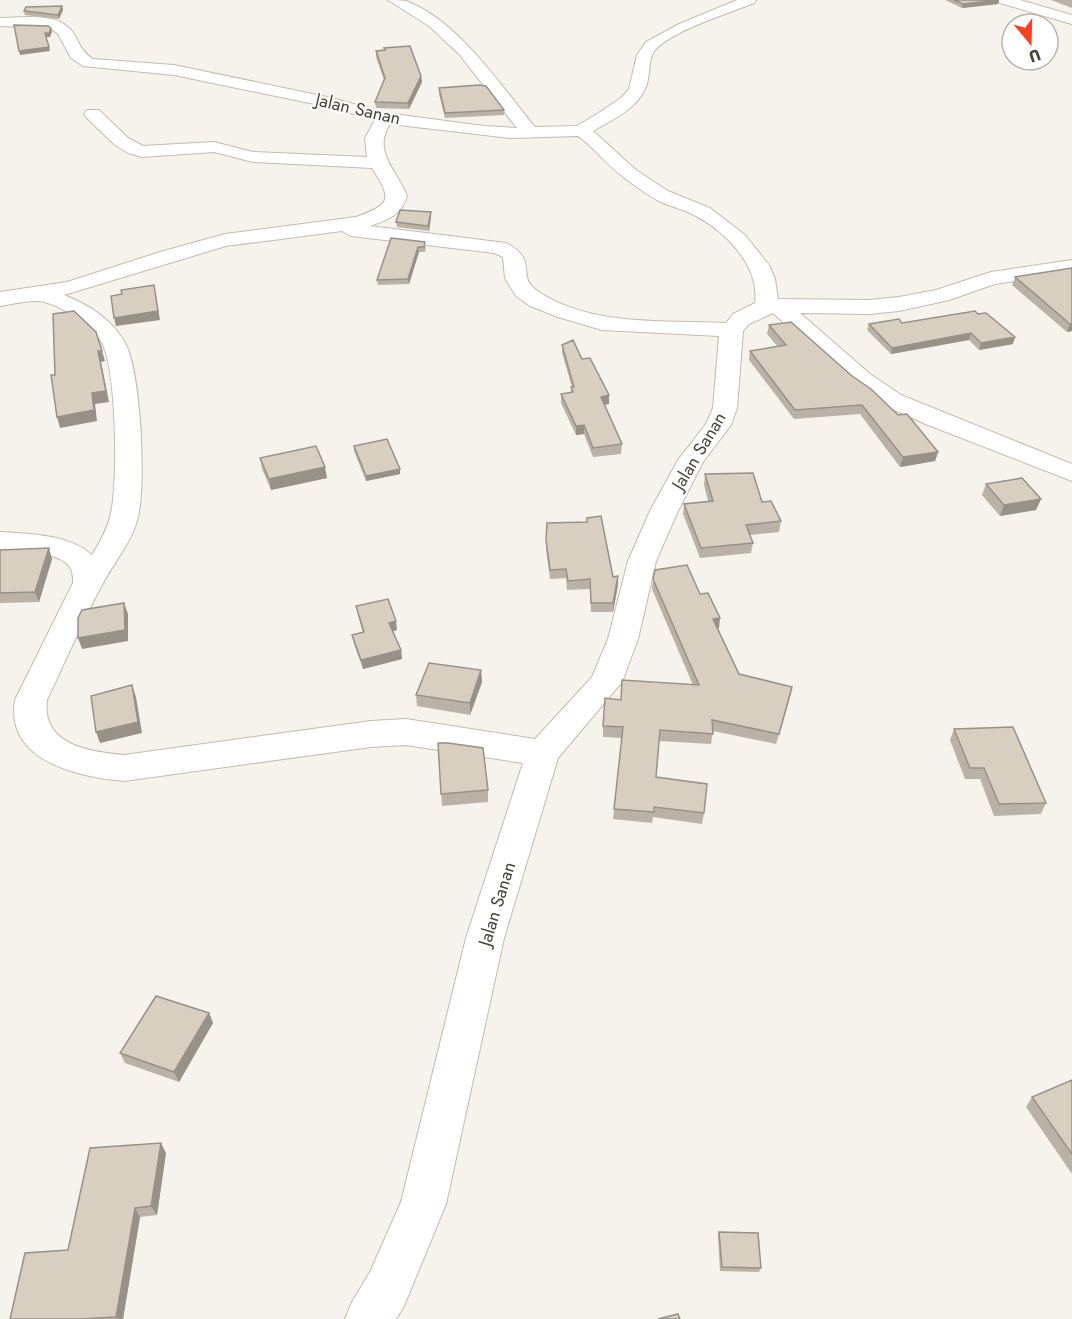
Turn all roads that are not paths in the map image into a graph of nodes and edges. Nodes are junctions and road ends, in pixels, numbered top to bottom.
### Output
1 (395, 0) edge
2 (749, 0) edge
3 (1005, 0) edge
4 (1072, 20) edge
5 (0, 22) edge
6 (93, 114) dead end
7 (385, 118) junction
8 (581, 131) junction
9 (531, 133) junction
10 (380, 163) junction
11 (330, 228) junction
12 (1072, 266) edge
13 (40, 294) junction
14 (0, 299) edge
15 (772, 306) junction
16 (732, 330) junction
17 (1072, 473) edge
18 (0, 541) edge
19 (88, 583) junction
20 (543, 753) junction
21 (369, 1319) edge

1 - 9 street
2 - 8 street
3 - 4 street
5 - 7 street, Jalan Sanan
6 - 10 street
7 - 9 street, Jalan Sanan
7 - 10 street
8 - 9 street, Jalan Sanan
8 - 15 street
10 - 11 street
11 - 13 street
11 - 16 street
12 - 15 street
13 - 14 street
13 - 19 street
15 - 16 street
15 - 17 street
16 - 20 street, Jalan Sanan
18 - 19 street
19 - 20 street
20 - 21 street, Jalan Sanan

